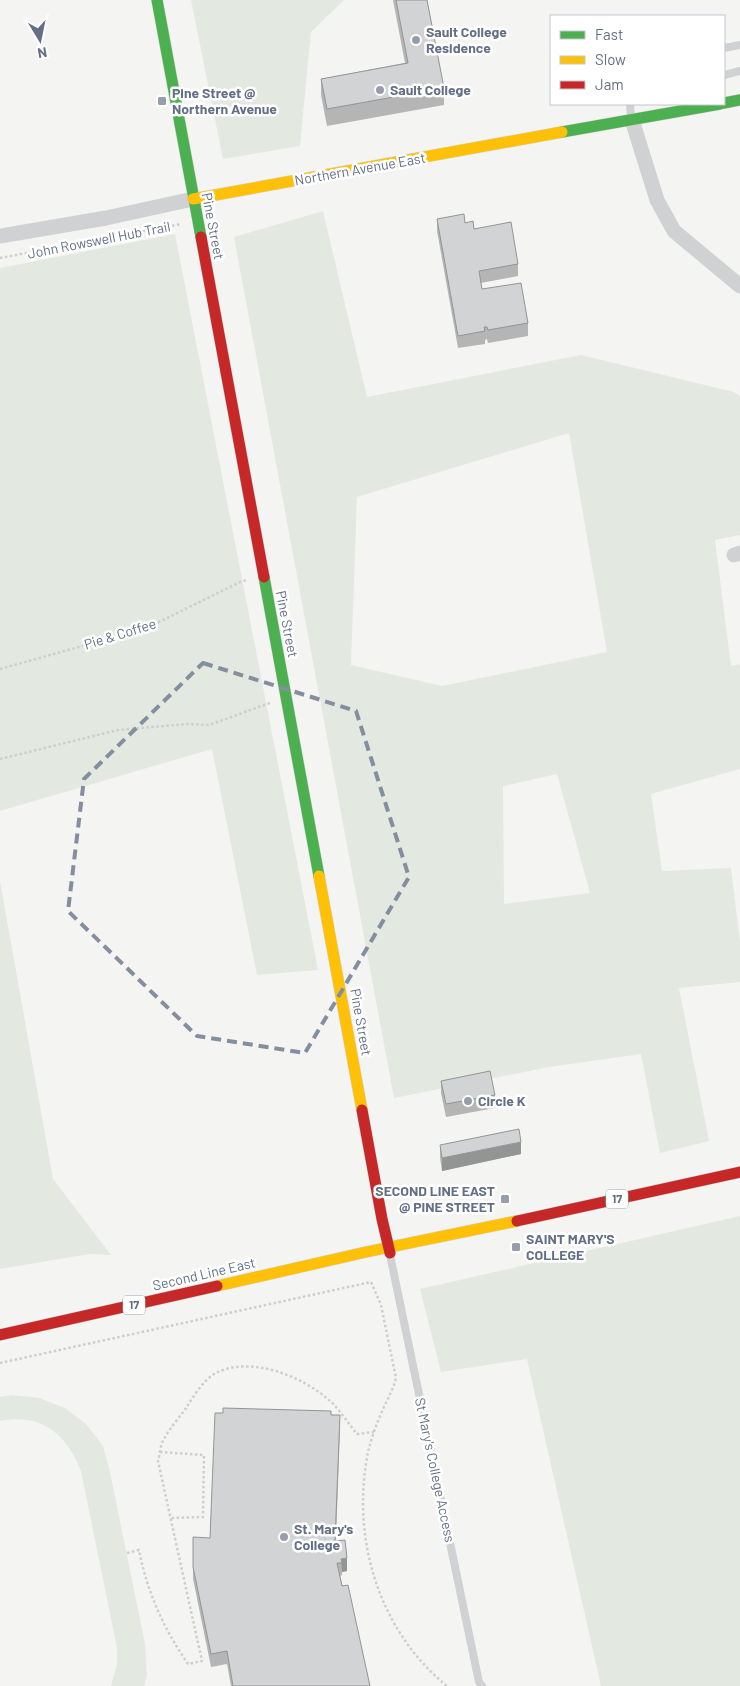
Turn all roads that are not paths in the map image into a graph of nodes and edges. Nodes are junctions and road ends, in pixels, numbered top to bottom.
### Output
1 (157, 0) edge
2 (740, 46) edge
3 (725, 48) edge
4 (740, 71) edge
5 (725, 75) edge
6 (740, 100) edge
7 (725, 103) edge
8 (630, 105) edge
9 (714, 105) edge
10 (632, 120) junction
11 (193, 199) junction
12 (0, 236) edge
13 (740, 286) edge
14 (740, 1172) edge
15 (389, 1250) junction
16 (0, 1335) edge
17 (482, 1686) edge

1 - 11 main road, Pine Street
2 - 3 lane
4 - 5 lane
6 - 7 main road
8 - 10 lane
9 - 10 main road, Northern Avenue East
10 - 11 main road, Northern Avenue East
10 - 13 street
11 - 12 street, Northern Avenue East
11 - 15 main road, Pine Street
14 - 15 main road, Second Line East / 17
15 - 16 main road, Second Line East / 17
15 - 17 lane, St Mary's College Access

